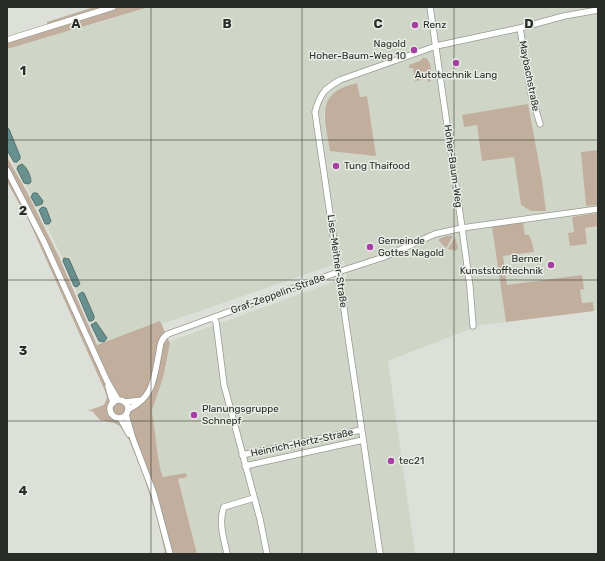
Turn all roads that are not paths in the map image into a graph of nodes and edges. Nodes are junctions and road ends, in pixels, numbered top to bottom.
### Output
1 (113, 7) edge
2 (430, 7) edge
3 (598, 10) edge
4 (520, 28) junction
5 (7, 40) edge
6 (436, 46) junction
7 (540, 124) dead end
8 (7, 170) edge
9 (598, 209) edge
10 (462, 228) junction
11 (338, 272) junction
12 (213, 318) junction
13 (473, 326) dead end
14 (142, 400) junction
15 (116, 401) junction
16 (126, 402) junction
17 (129, 409) junction
18 (126, 415) junction
19 (120, 418) junction
20 (361, 430) junction
21 (133, 439) junction
22 (363, 440) junction
23 (242, 455) junction
24 (245, 466) junction
25 (254, 498) junction
26 (170, 554) edge
27 (227, 554) edge
28 (267, 554) edge
29 (380, 554) edge

1 - 5 street
2 - 6 street, Hoher-Baum-Weg
3 - 4 street, Lise-Meitner-Straße
4 - 6 street, Lise-Meitner-Straße
4 - 7 street, Maybachstraße
6 - 10 street, Hoher-Baum-Weg
6 - 11 street, Lise-Meitner-Straße
8 - 15 street
9 - 10 street, Graf-Zeppelin-Straße
10 - 11 street, Graf-Zeppelin-Straße
10 - 13 street, Hoher-Baum-Weg
11 - 12 street, Graf-Zeppelin-Straße
11 - 20 street, Lise-Meitner-Straße
12 - 14 street, Graf-Zeppelin-Straße
12 - 23 street
14 - 16 street
14 - 17 street, Graf-Zeppelin-Straße
15 - 16 street
15 - 19 street
16 - 17 street
17 - 18 street
18 - 19 street
18 - 21 street
19 - 21 street
20 - 22 street, Lise-Meitner-Straße
20 - 23 street, Heinrich-Hertz-Straße
21 - 26 street
22 - 24 street, Heinrich-Hertz-Straße
22 - 29 street, Lise-Meitner-Straße
23 - 24 street
24 - 25 street
25 - 27 street
25 - 28 street

